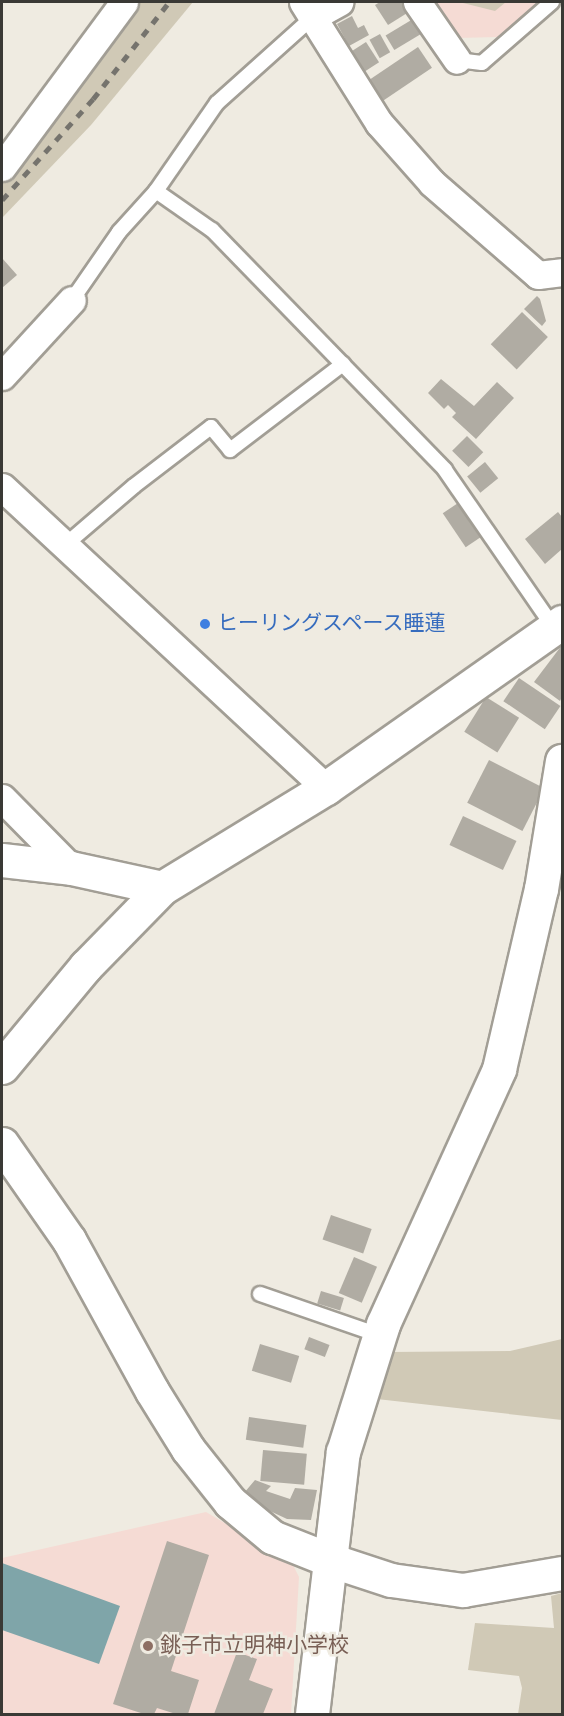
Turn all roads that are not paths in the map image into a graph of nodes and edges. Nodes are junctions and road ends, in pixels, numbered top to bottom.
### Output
1 (124, 2) edge
2 (339, 2) edge
3 (417, 2) edge
4 (552, 2) edge
5 (309, 9) edge
6 (457, 60) joint
7 (2, 167) edge
8 (156, 191) junction
9 (562, 272) edge
10 (72, 300) joint
11 (343, 364) junction
12 (2, 376) edge
13 (2, 487) edge
14 (64, 546) junction
15 (558, 625) edge
16 (562, 761) edge
17 (326, 788) junction
18 (2, 798) edge
19 (2, 860) edge
20 (71, 868) junction
21 (162, 888) junction
22 (2, 1067) edge
23 (2, 1144) edge
24 (260, 1294) dead end
25 (379, 1335) junction
26 (330, 1560) junction
27 (562, 1573) edge
28 (312, 1714) edge

1 - 7 street
2 - 5 street
3 - 6 street
4 - 6 lane
5 - 8 lane
5 - 9 street
8 - 10 lane
8 - 11 lane
10 - 12 street
11 - 14 lane
11 - 15 lane
13 - 14 street
14 - 17 street
15 - 17 street
16 - 25 street
17 - 21 street
18 - 20 street
19 - 20 street
20 - 21 street
21 - 22 street
23 - 26 street
24 - 25 lane
25 - 26 street
26 - 27 street
26 - 28 street

